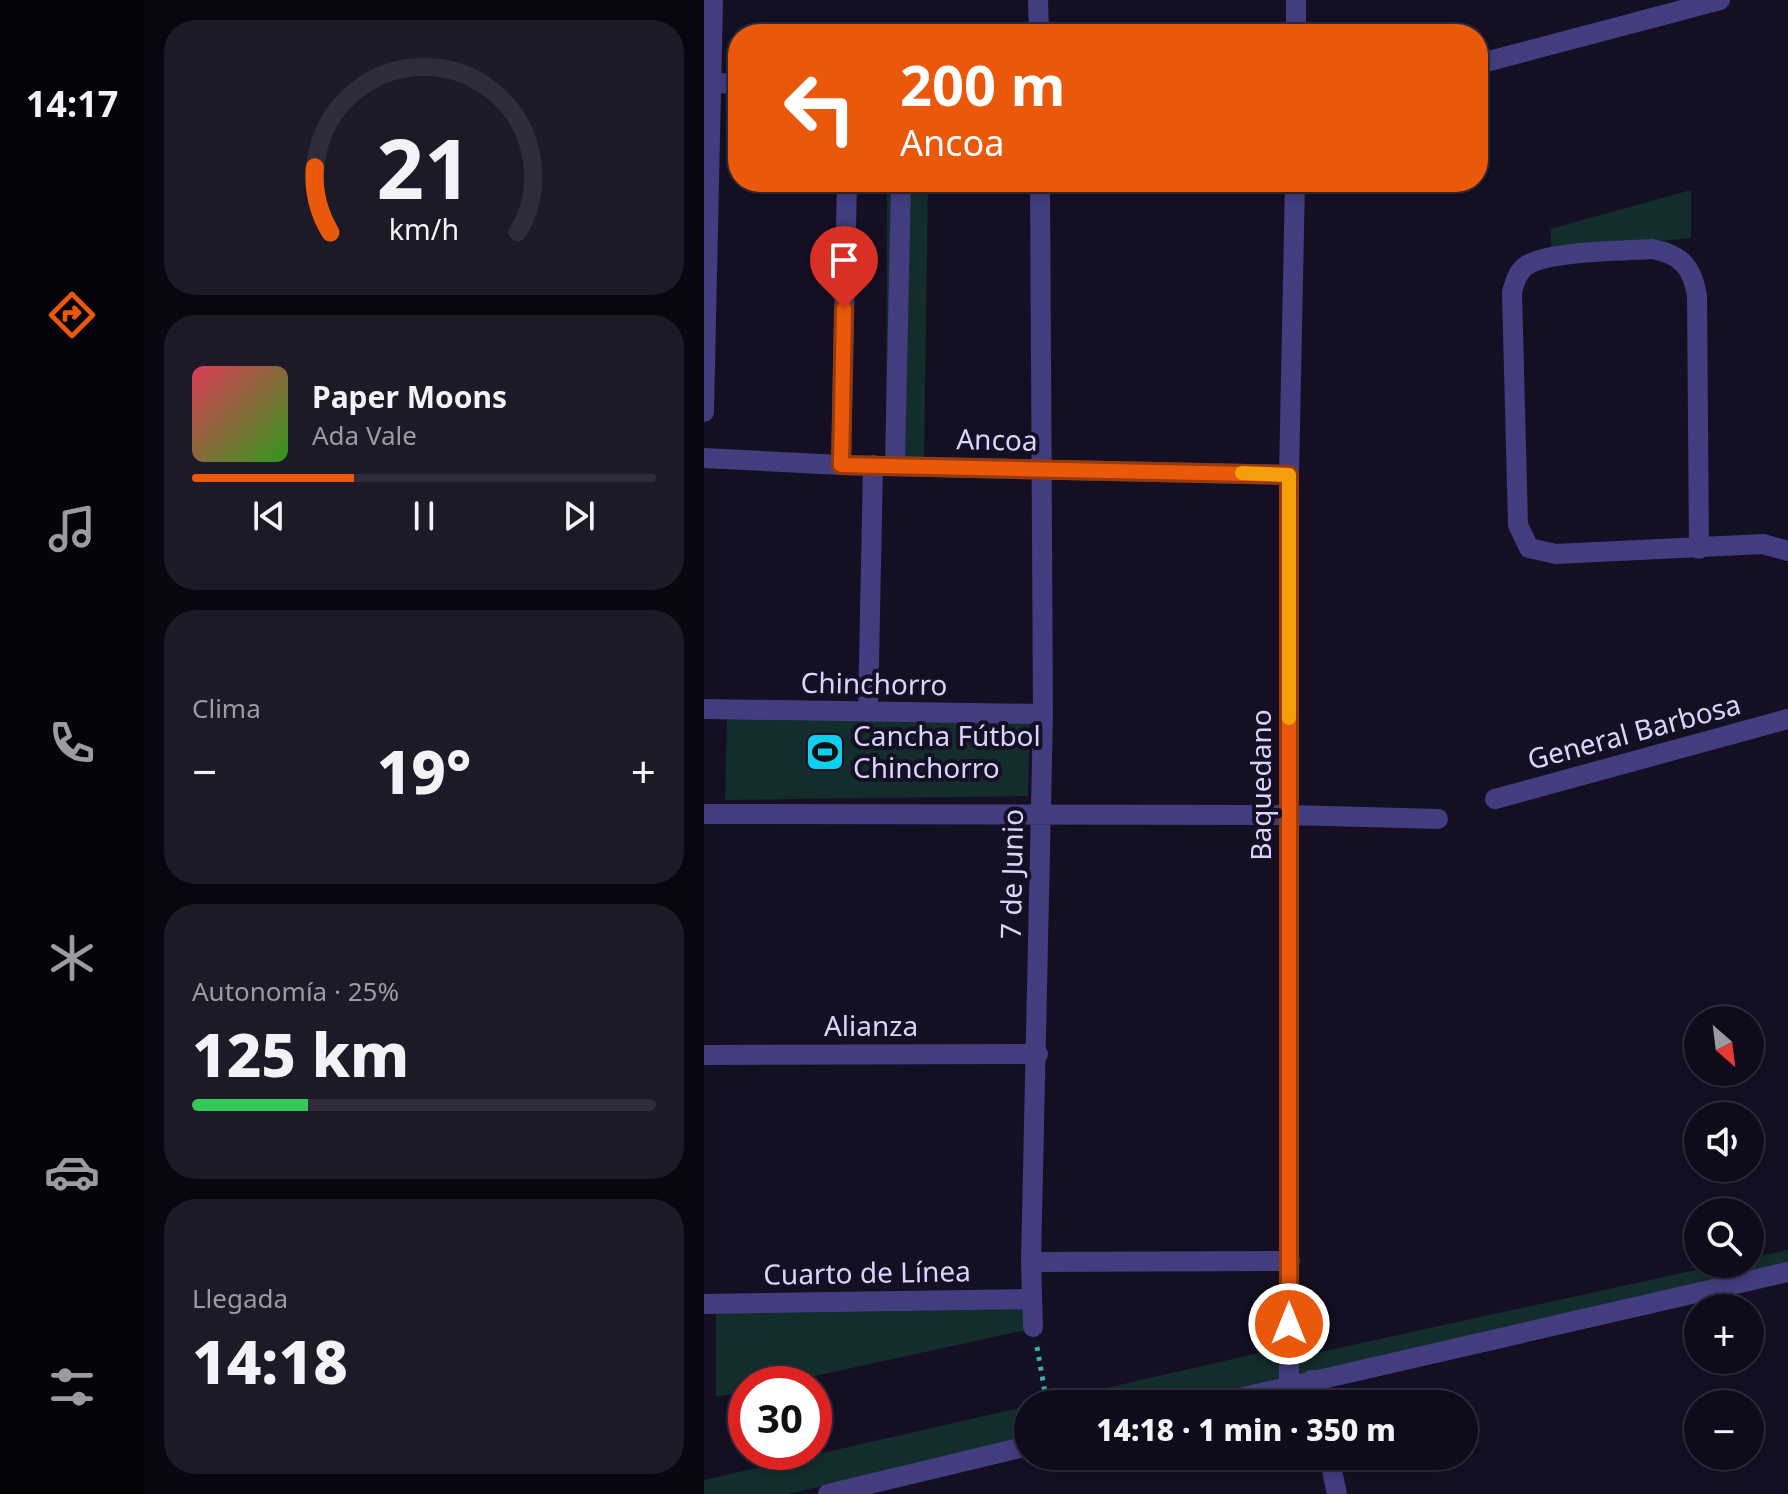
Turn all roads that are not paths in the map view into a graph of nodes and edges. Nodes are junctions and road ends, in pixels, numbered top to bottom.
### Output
1 (713, 0) edge
2 (1038, 0) edge
3 (1296, 0) edge
4 (1720, 0) edge
5 (1039, 24) edge
6 (1296, 24) edge
7 (1488, 61) edge
8 (708, 82) edge
9 (728, 83) edge
10 (847, 192) edge
11 (901, 192) edge
12 (1040, 192) edge
13 (1295, 192) edge
14 (704, 412) edge
15 (704, 458) edge
16 (841, 465) junction
17 (873, 465) junction
18 (895, 465) junction
19 (1043, 469) junction
20 (1289, 475) junction
21 (1699, 549) junction
22 (1788, 551) edge
23 (704, 709) edge
24 (868, 712) junction
25 (1043, 714) junction
26 (1788, 719) edge
27 (1495, 799) dead end
28 (704, 814) edge
29 (1041, 815) junction
30 (1290, 815) junction
31 (1438, 819) dead end
32 (1038, 1054) junction
33 (704, 1055) edge
34 (1290, 1261) junction
35 (1031, 1262) junction
36 (1788, 1272) edge
37 (1032, 1299) junction
38 (704, 1304) edge
39 (1033, 1327) road end
40 (1311, 1380) junction
41 (1289, 1387) junction
42 (1276, 1390) edge
43 (1314, 1390) edge
44 (1014, 1449) edge
45 (1332, 1470) edge
46 (830, 1494) edge
47 (1337, 1494) edge

1 - 8 street
2 - 5 street
3 - 6 street
4 - 7 street
8 - 9 street
8 - 14 street
10 - 16 street
11 - 18 street
12 - 19 street, 7 de Junio
13 - 20 street, Baquedano
15 - 16 street, Ancoa
16 - 17 street, Ancoa
17 - 18 street, Ancoa
17 - 24 street
18 - 19 street, Ancoa
19 - 20 street, Ancoa
19 - 25 street, 7 de Junio
20 - 30 street, Baquedano
21 - 21 street
21 - 22 street
23 - 24 street, Chinchorro
24 - 25 street, Chinchorro
25 - 29 street, 7 de Junio
26 - 27 street, General Barbosa
28 - 29 street
29 - 30 street
29 - 32 street, 7 de Junio
30 - 31 street
30 - 34 street, Baquedano
32 - 33 street, Alianza
32 - 35 street, 7 de Junio
34 - 35 street
34 - 41 street, Baquedano
35 - 37 street, 7 de Junio
36 - 40 street
37 - 38 street, Cuarto de Línea
37 - 39 street, 7 de Junio
40 - 41 street
40 - 43 street
41 - 42 street
44 - 46 street
45 - 47 street

